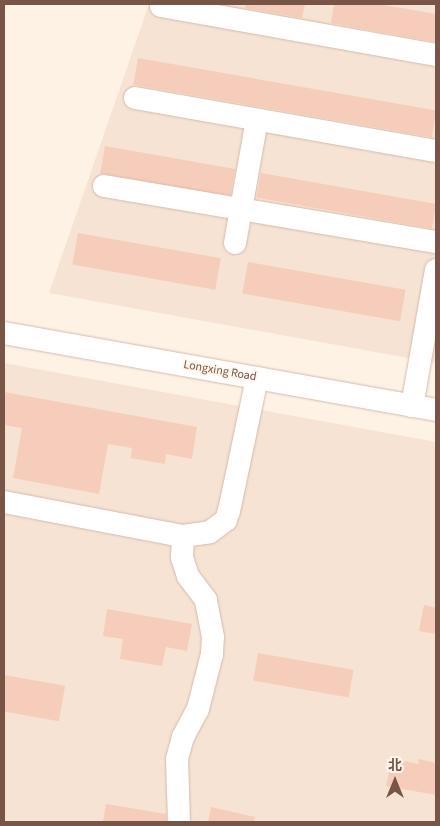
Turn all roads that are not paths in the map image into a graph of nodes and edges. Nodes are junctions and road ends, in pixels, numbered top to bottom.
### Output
1 (161, 6) dead end
2 (436, 55) edge
3 (136, 98) dead end
4 (257, 120) junction
5 (436, 151) edge
6 (104, 186) dead end
7 (241, 209) junction
8 (436, 242) edge
9 (235, 243) dead end
10 (436, 270) edge
11 (4, 333) edge
12 (257, 378) junction
13 (412, 406) junction
14 (436, 410) edge
15 (4, 502) edge
16 (182, 536) junction
17 (179, 822) edge

1 - 2 street
3 - 4 street
4 - 5 street
4 - 7 street
6 - 7 street
7 - 8 street
7 - 9 street
10 - 13 street
11 - 12 street, Longxing Road
12 - 13 street, Longxing Road
12 - 16 street
13 - 14 street, Longxing Road
15 - 16 street
16 - 17 street

